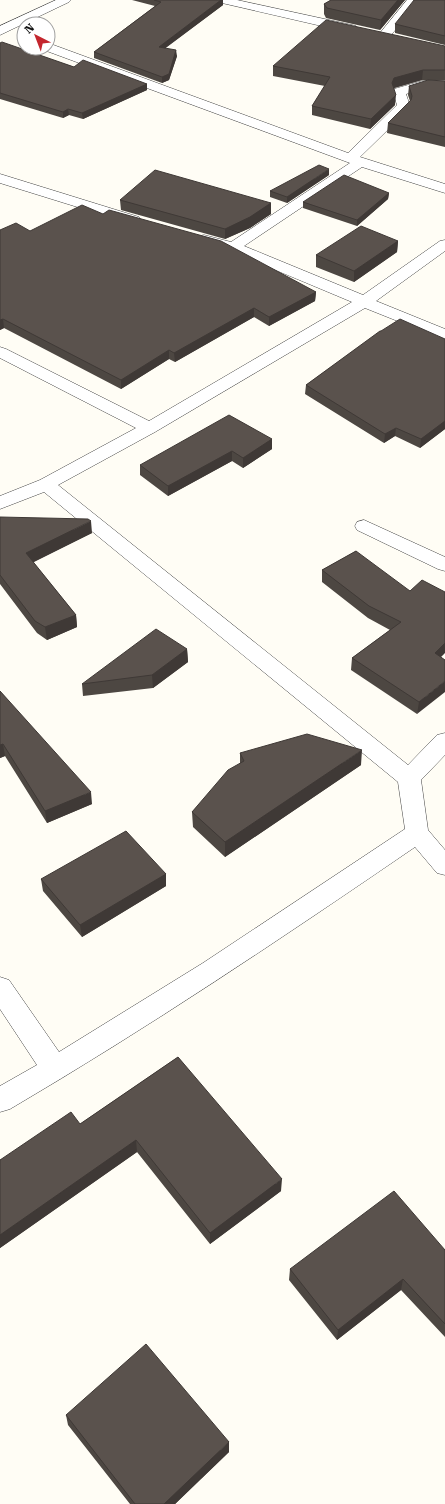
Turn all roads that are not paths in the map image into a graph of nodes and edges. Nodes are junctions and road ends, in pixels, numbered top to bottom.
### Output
1 (65, 0) edge
2 (222, 0) edge
3 (413, 0) edge
4 (1, 31) edge
5 (16, 36) dead end
6 (384, 36) junction
7 (400, 40) edge
8 (56, 50) edge
9 (445, 85) edge
10 (356, 160) junction
11 (0, 178) edge
12 (445, 189) edge
13 (149, 224) edge
14 (187, 235) edge
15 (445, 244) edge
16 (233, 247) junction
17 (365, 301) junction
18 (445, 335) edge
19 (0, 352) edge
20 (150, 428) junction
21 (46, 484) junction
22 (0, 503) edge
23 (364, 526) dead end
24 (445, 565) edge
25 (445, 741) edge
26 (409, 778) junction
27 (417, 833) junction
28 (445, 866) edge
29 (0, 988) edge
30 (55, 1069) junction
31 (0, 1100) edge

1 - 4 street
2 - 6 street
3 - 6 street
4 - 5 street
6 - 7 street
8 - 10 street
9 - 10 street
10 - 12 street
10 - 16 street
11 - 13 street
14 - 16 street
15 - 17 street
16 - 17 street
17 - 18 street
17 - 20 street
19 - 20 street
20 - 21 street
21 - 22 street
21 - 26 street
23 - 24 street
25 - 26 street
26 - 27 street
27 - 28 street
27 - 30 street
29 - 30 street
30 - 31 street

